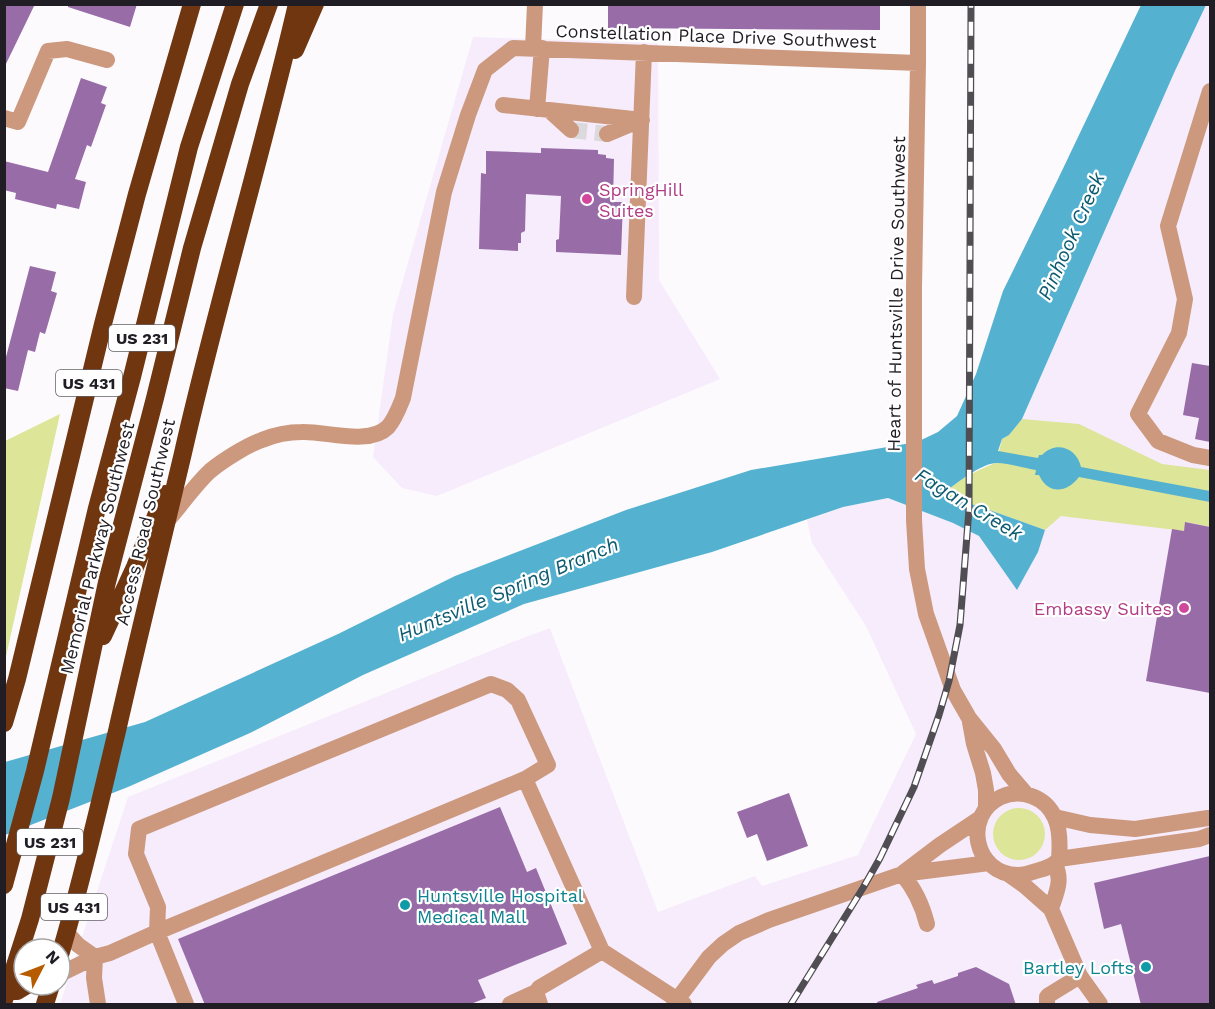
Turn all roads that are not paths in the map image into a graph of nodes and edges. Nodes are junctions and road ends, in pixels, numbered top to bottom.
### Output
1 (192, 4) edge
2 (202, 4) edge
3 (236, 4) edge
4 (269, 4) edge
5 (297, 4) edge
6 (315, 4) edge
7 (535, 4) edge
8 (918, 4) edge
9 (180, 44) junction
10 (537, 48) junction
11 (644, 52) junction
12 (107, 60) dead end
13 (918, 63) junction
14 (1210, 91) edge
15 (275, 99) junction
16 (503, 105) dead end
17 (543, 110) junction
18 (4, 118) edge
19 (642, 120) junction
20 (571, 130) tunnel mouth
21 (607, 134) tunnel mouth
22 (634, 297) dead end
23 (183, 452) junction
24 (1210, 458) edge
25 (168, 520) junction
26 (87, 674) junction
27 (969, 718) junction
28 (4, 723) edge
29 (525, 779) junction
30 (1026, 794) junction
31 (983, 814) junction
32 (1055, 817) junction
33 (1210, 818) edge
34 (1210, 836) edge
35 (1057, 861) junction
36 (989, 863) junction
37 (902, 874) junction
38 (1008, 874) junction
39 (4, 885) edge
40 (1051, 909) junction
41 (927, 924) dead end
42 (158, 932) junction
43 (67, 933) junction
44 (66, 937) edge
45 (602, 951) junction
46 (95, 957) junction
47 (72, 968) edge
48 (1080, 976) junction
49 (538, 998) edge
50 (4, 1000) edge
51 (678, 1003) edge
52 (98, 1005) edge
53 (186, 1005) edge
54 (510, 1005) edge
55 (1047, 1005) edge
56 (1100, 1005) edge

1 - 9 highway
2 - 9 highway, US 431
3 - 39 highway, Memorial Parkway Southwest / US 231
4 - 26 highway, Memorial Parkway Southwest / US 231
5 - 15 highway, US 431
6 - 15 highway
7 - 10 street
8 - 13 street, Heart of Huntsville Drive Southwest
9 - 28 highway, US 431
10 - 11 street, Constellation Place Drive Southwest
10 - 17 street
10 - 25 street, Constellation Place Drive Southwest
11 - 13 street, Constellation Place Drive Southwest
11 - 19 street
12 - 18 street
13 - 27 street, Heart of Huntsville Drive Southwest
14 - 24 street
15 - 23 highway, Access Road Southwest / US 431
16 - 17 street
17 - 19 street
17 - 20 street
19 - 21 street
19 - 22 street
23 - 25 highway, Access Road Southwest / US 431
23 - 26 highway
25 - 43 highway, Access Road Southwest / US 431
26 - 50 highway, Memorial Parkway Southwest / US 231
27 - 30 street, Heart of Huntsville Drive Southwest
27 - 31 street, Heart of Huntsville Drive Southwest
29 - 42 street
29 - 42 street
29 - 45 street
30 - 31 street
30 - 32 street
31 - 36 street
31 - 37 street
32 - 33 street
32 - 35 street
34 - 35 street
35 - 38 street
35 - 40 street
36 - 37 street
36 - 38 street
37 - 41 street
37 - 51 street
38 - 40 street
40 - 48 street
42 - 46 street
42 - 53 street
43 - 44 highway, Access Road Southwest / US 431
43 - 46 street
45 - 49 street
45 - 51 street
46 - 47 street
46 - 52 street
48 - 55 street
48 - 56 street
49 - 54 street

